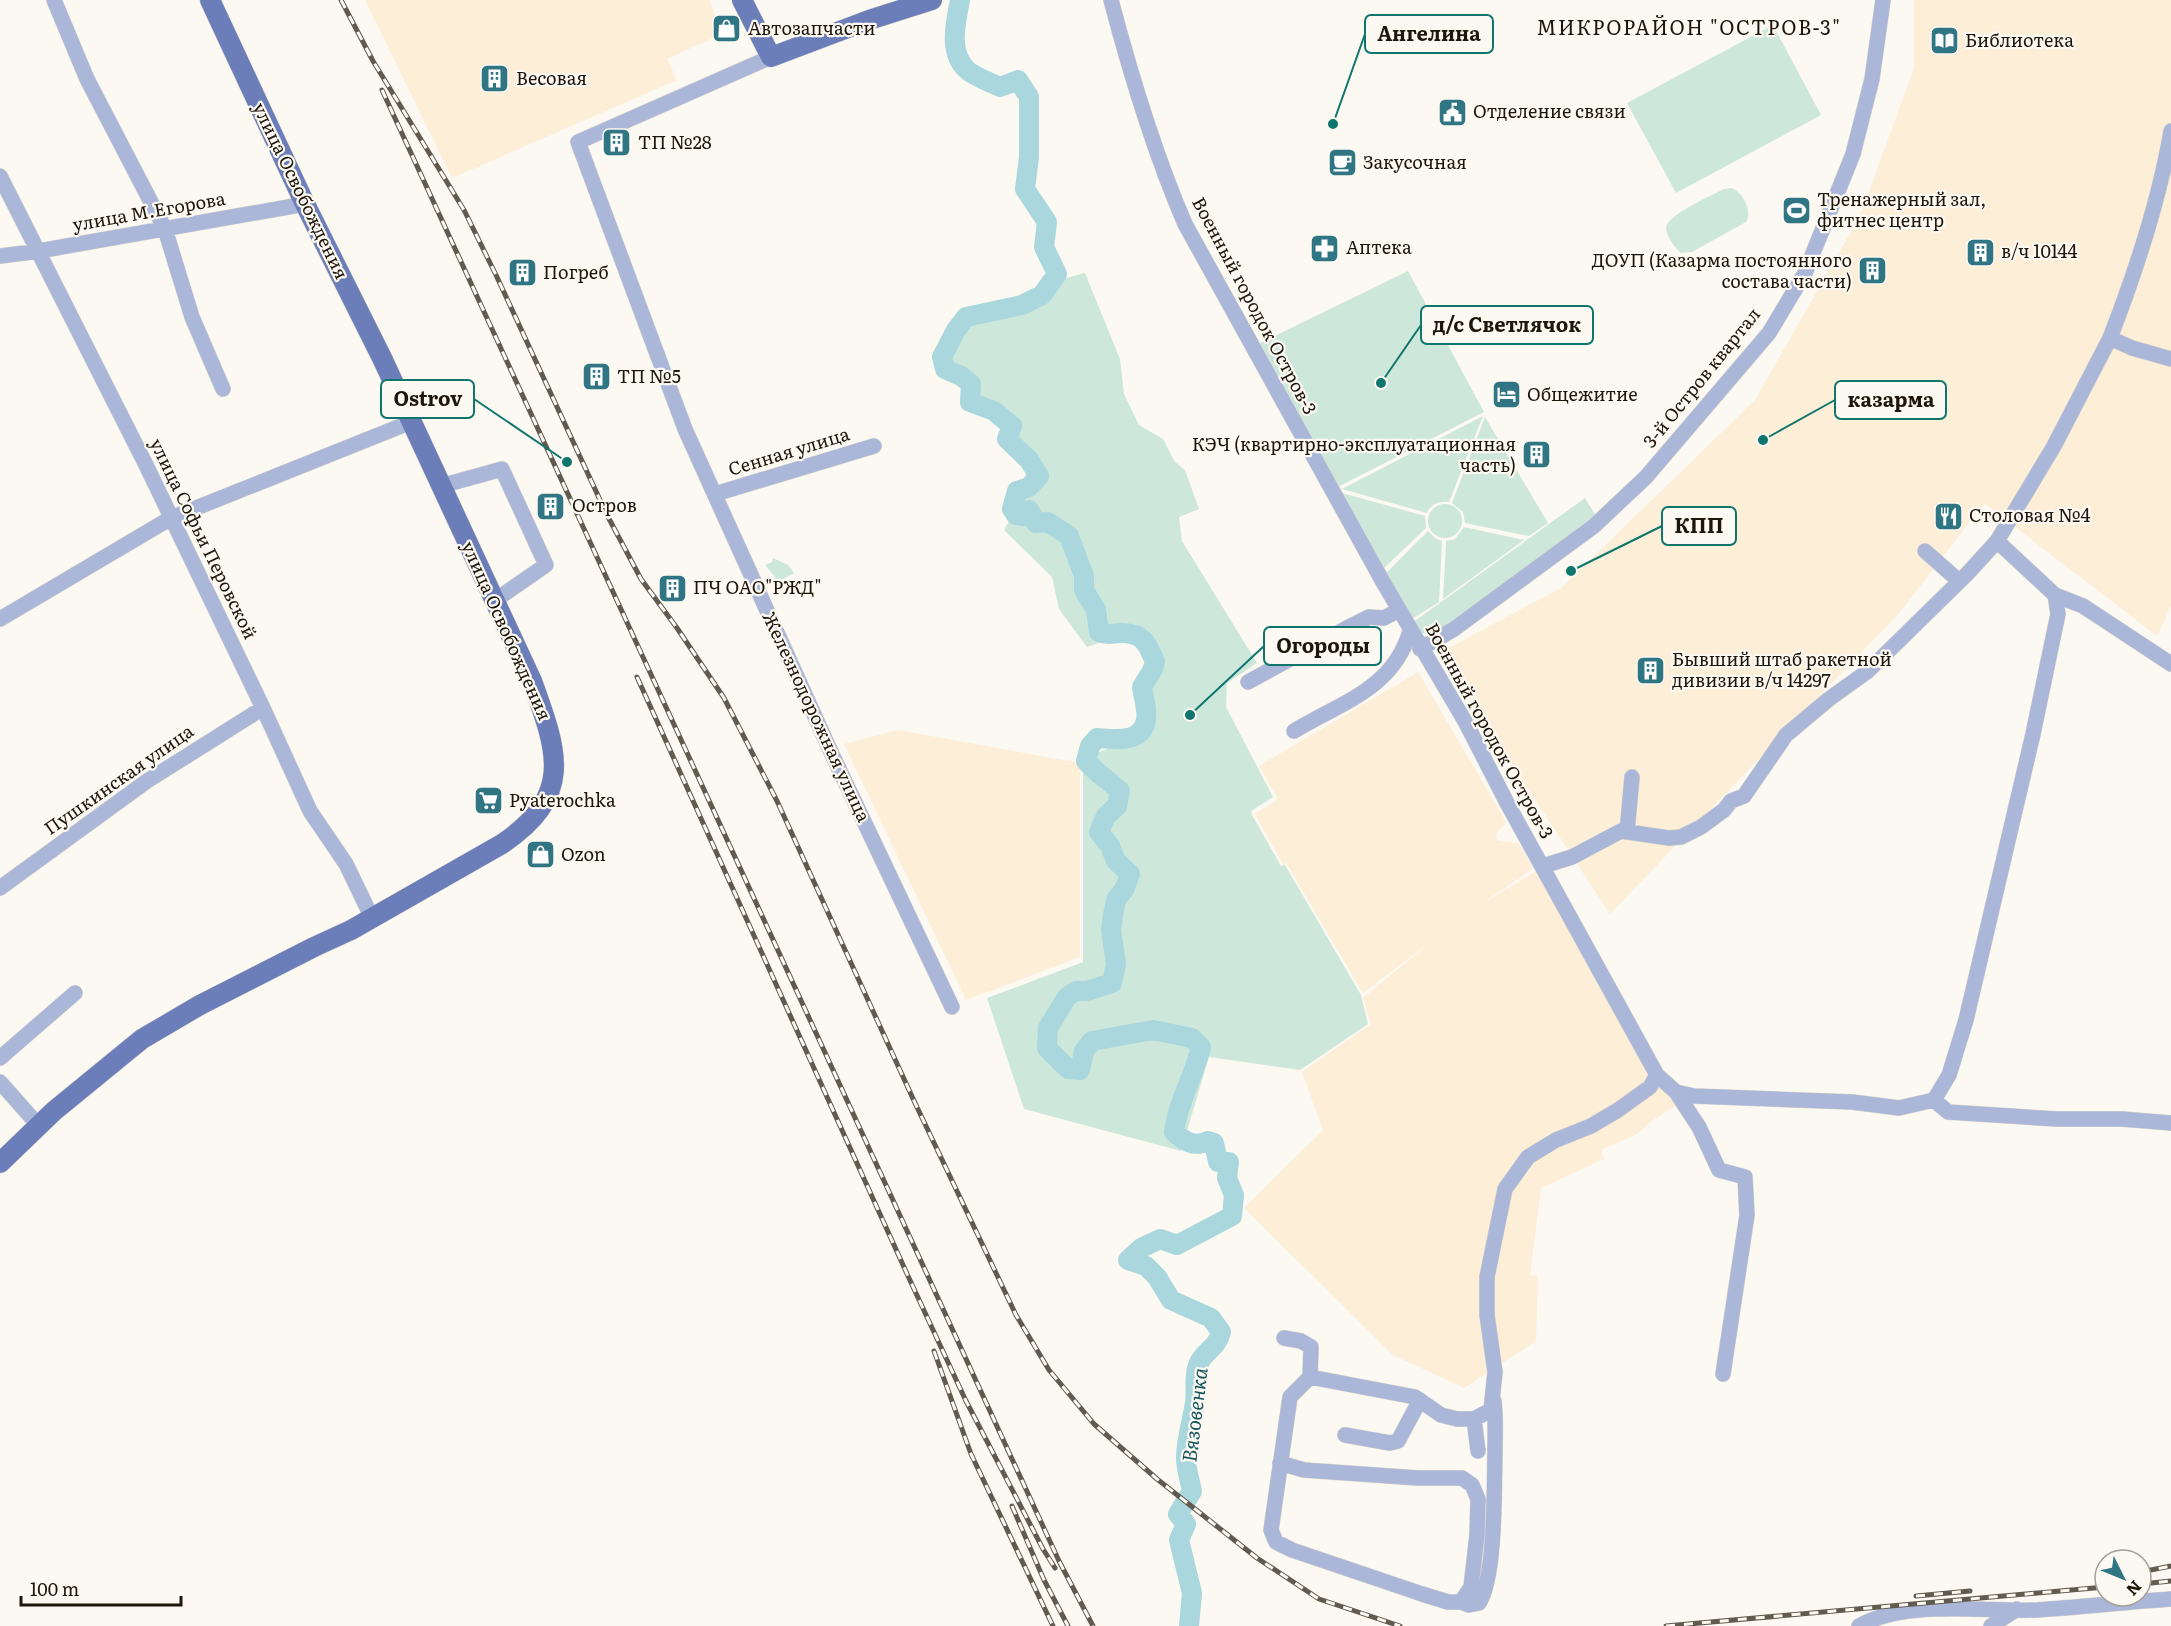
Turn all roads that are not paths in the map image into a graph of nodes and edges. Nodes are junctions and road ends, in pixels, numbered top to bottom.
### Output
1 (54, 0) edge
2 (210, 0) edge
3 (742, 0) edge
4 (932, 0) edge
5 (1111, 0) edge
6 (1883, 0) edge
7 (771, 57) junction
8 (2171, 131) edge
9 (0, 176) edge
10 (305, 204) junction
11 (165, 229) junction
12 (39, 251) junction
13 (0, 256) edge
14 (2110, 338) junction
15 (2171, 359) edge
16 (223, 389) dead end
17 (411, 422) junction
18 (874, 446) dead end
19 (441, 486) junction
20 (715, 494) junction
21 (171, 518) junction
22 (1997, 541) junction
23 (1925, 551) dead end
24 (1959, 581) junction
25 (2055, 595) junction
26 (494, 601) junction
27 (1399, 610) junction
28 (0, 619) edge
29 (1410, 631) junction
30 (1420, 649) junction
31 (2171, 664) edge
32 (1248, 682) dead end
33 (263, 708) junction
34 (1294, 731) dead end
35 (1632, 777) dead end
36 (1627, 832) junction
37 (1543, 866) junction
38 (0, 888) edge
39 (372, 918) junction
40 (75, 993) dead end
41 (952, 1008) dead end
42 (0, 1058) edge
43 (1657, 1075) junction
44 (0, 1082) edge
45 (1676, 1092) junction
46 (1934, 1100) junction
47 (2171, 1123) edge
48 (39, 1126) junction
49 (0, 1163) edge
50 (1284, 1338) dead end
51 (1723, 1374) dead end
52 (1310, 1377) junction
53 (1494, 1395) junction
54 (1420, 1400) junction
55 (1474, 1419) junction
56 (1345, 1435) dead end
57 (1478, 1451) dead end
58 (1280, 1463) junction
59 (1462, 1478) junction
60 (1495, 1481) junction
61 (2171, 1599) edge
62 (1461, 1602) junction
63 (2017, 1609) junction
64 (1859, 1626) edge
65 (1991, 1626) edge

1 - 11 street
2 - 10 main road, улица Освобождения
3 - 7 main road
4 - 7 main road
5 - 27 street, Военный городок Остров-3
6 - 30 street, 3-й Остров квартал
7 - 20 street, Железнодорожная улица
8 - 14 street
9 - 12 street, улица Софьи Перовской
10 - 11 street, улица М.Егорова
10 - 17 main road, улица Освобождения
11 - 12 street, улица М.Егорова
11 - 16 street
12 - 13 street, улица М.Егорова
12 - 21 street, улица Софьи Перовской
14 - 15 street
14 - 22 street
17 - 19 main road, улица Освобождения
17 - 21 street
18 - 20 street, Сенная улица
19 - 26 main road, улица Освобождения
19 - 26 street
20 - 41 street, Железнодорожная улица
21 - 28 street
21 - 33 street, улица Софьи Перовской
22 - 24 street
22 - 25 street
23 - 24 street
24 - 36 street
25 - 31 street
25 - 46 street
26 - 39 main road, улица Освобождения
27 - 29 street, Военный городок Остров-3
27 - 32 street
29 - 30 street, Военный городок Остров-3
29 - 34 street
30 - 37 street, Военный городок Остров-3
33 - 38 street, Пушкинская улица
33 - 39 street, улица Софьи Перовской
35 - 36 street
36 - 37 street
37 - 43 street, Военный городок Остров-3
39 - 48 main road, улица Освобождения
40 - 42 street
43 - 45 street, Военный городок Остров-3
43 - 53 street
44 - 48 street
45 - 46 street
45 - 51 street, Военный городок Остров-3
46 - 47 street
48 - 49 main road, улица Освобождения
50 - 52 street
52 - 54 street
52 - 58 street
53 - 55 street
53 - 60 street
54 - 55 street
54 - 56 street
55 - 57 street
58 - 59 street
58 - 62 street
59 - 60 street
59 - 62 street
60 - 62 street
61 - 63 street
63 - 64 street
63 - 65 street

